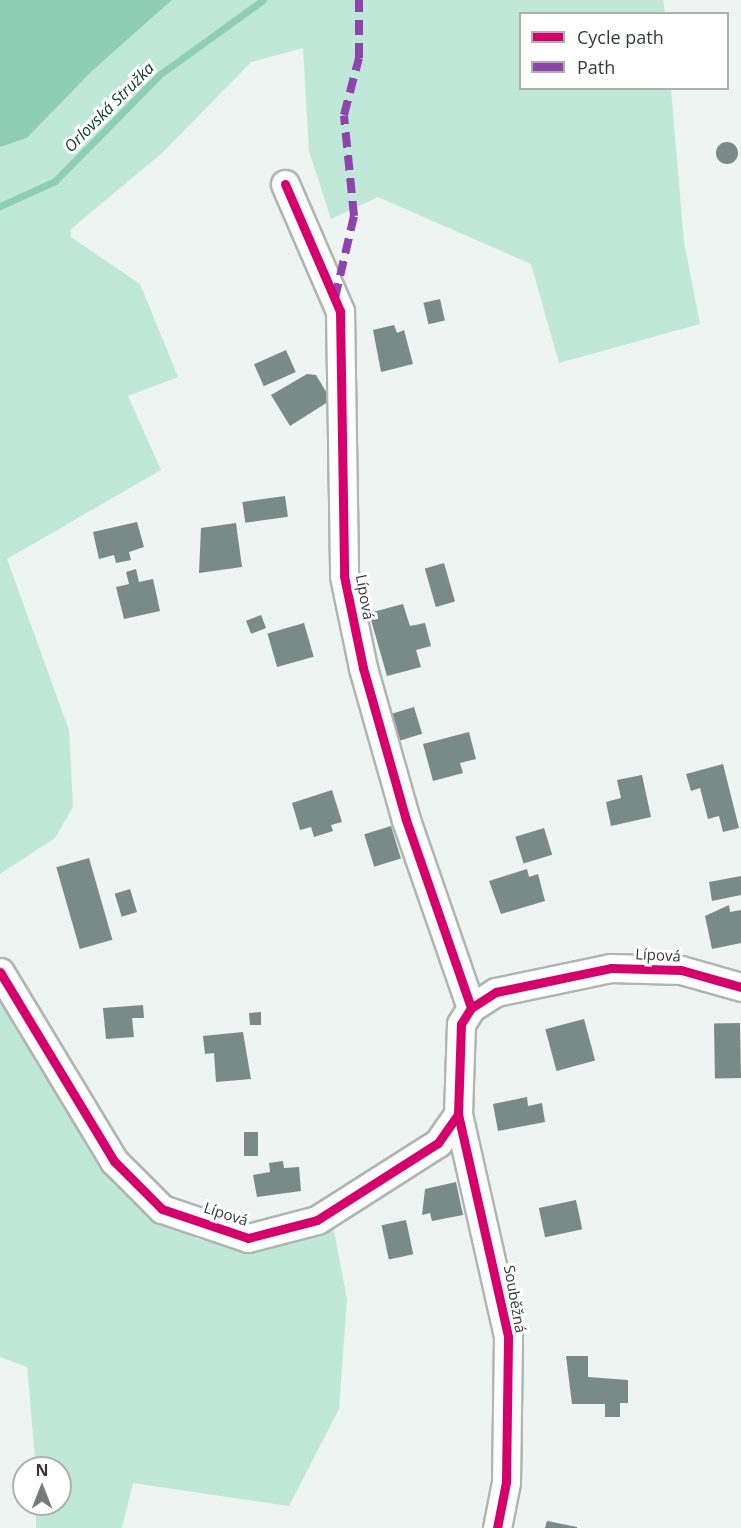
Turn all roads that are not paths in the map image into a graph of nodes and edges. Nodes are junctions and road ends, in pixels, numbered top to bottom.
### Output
1 (285, 184) dead end
2 (0, 972) edge
3 (741, 987) edge
4 (471, 1008) junction
5 (458, 1114) junction
6 (497, 1528) edge

1 - 4 street, Lípová
2 - 5 street, Lípová
3 - 4 street, Lípová
4 - 5 street
5 - 6 street, Souběžná

